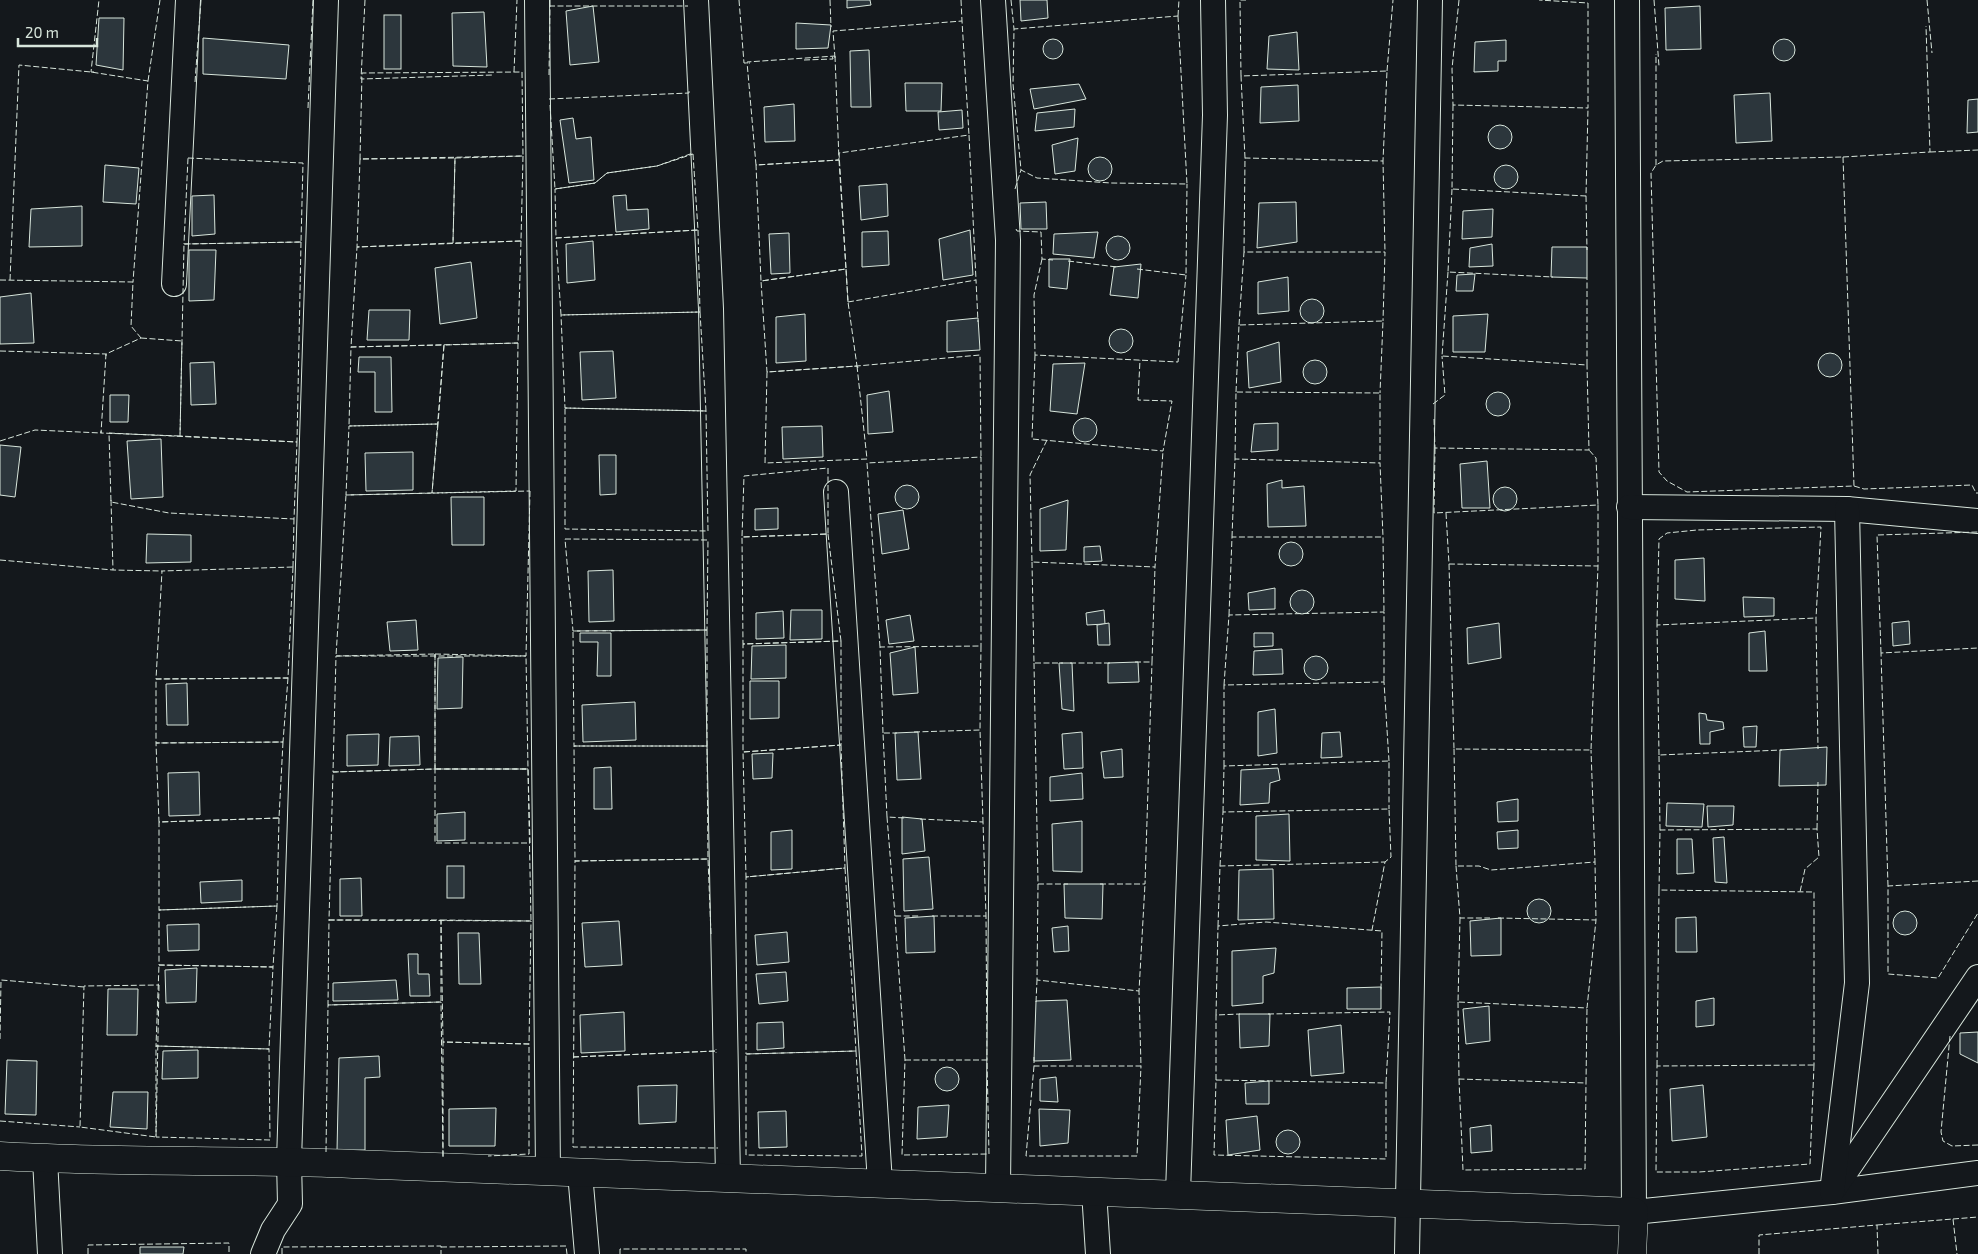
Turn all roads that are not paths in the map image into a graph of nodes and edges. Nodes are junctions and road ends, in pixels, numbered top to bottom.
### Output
1 (188, 0) edge
2 (326, 0) edge
3 (537, 0) edge
4 (696, 0) edge
5 (993, 0) edge
6 (1213, 0) edge
7 (1430, 0) edge
8 (1627, 0) edge
9 (174, 284) dead end
10 (836, 492) dead end
11 (1629, 507) junction
12 (1847, 510) junction
13 (1978, 521) edge
14 (1978, 977) edge
15 (0, 1156) edge
16 (44, 1158) junction
17 (289, 1161) junction
18 (548, 1172) junction
19 (580, 1173) junction
20 (1978, 1173) edge
21 (728, 1177) junction
22 (880, 1183) junction
23 (998, 1187) junction
24 (1094, 1191) junction
25 (1832, 1192) junction
26 (1178, 1193) junction
27 (1408, 1203) junction
28 (1634, 1212) junction
29 (50, 1254) edge
30 (263, 1254) edge
31 (587, 1254) edge
32 (1098, 1254) edge
33 (1407, 1254) edge
34 (1632, 1254) edge

1 - 9 street
2 - 17 street
3 - 18 street
4 - 21 street
5 - 23 street
6 - 26 street
7 - 27 street
8 - 11 street
10 - 22 street
11 - 12 street
11 - 28 street
12 - 13 street
12 - 25 street
14 - 25 street
15 - 16 main road
16 - 17 main road
16 - 29 street
17 - 18 main road
17 - 30 street
18 - 19 main road
19 - 21 main road
19 - 31 street
20 - 25 street
21 - 22 main road
22 - 23 main road
23 - 24 main road
24 - 26 main road
24 - 32 street
25 - 28 street
26 - 27 main road
27 - 28 main road
27 - 33 street
28 - 34 main road

